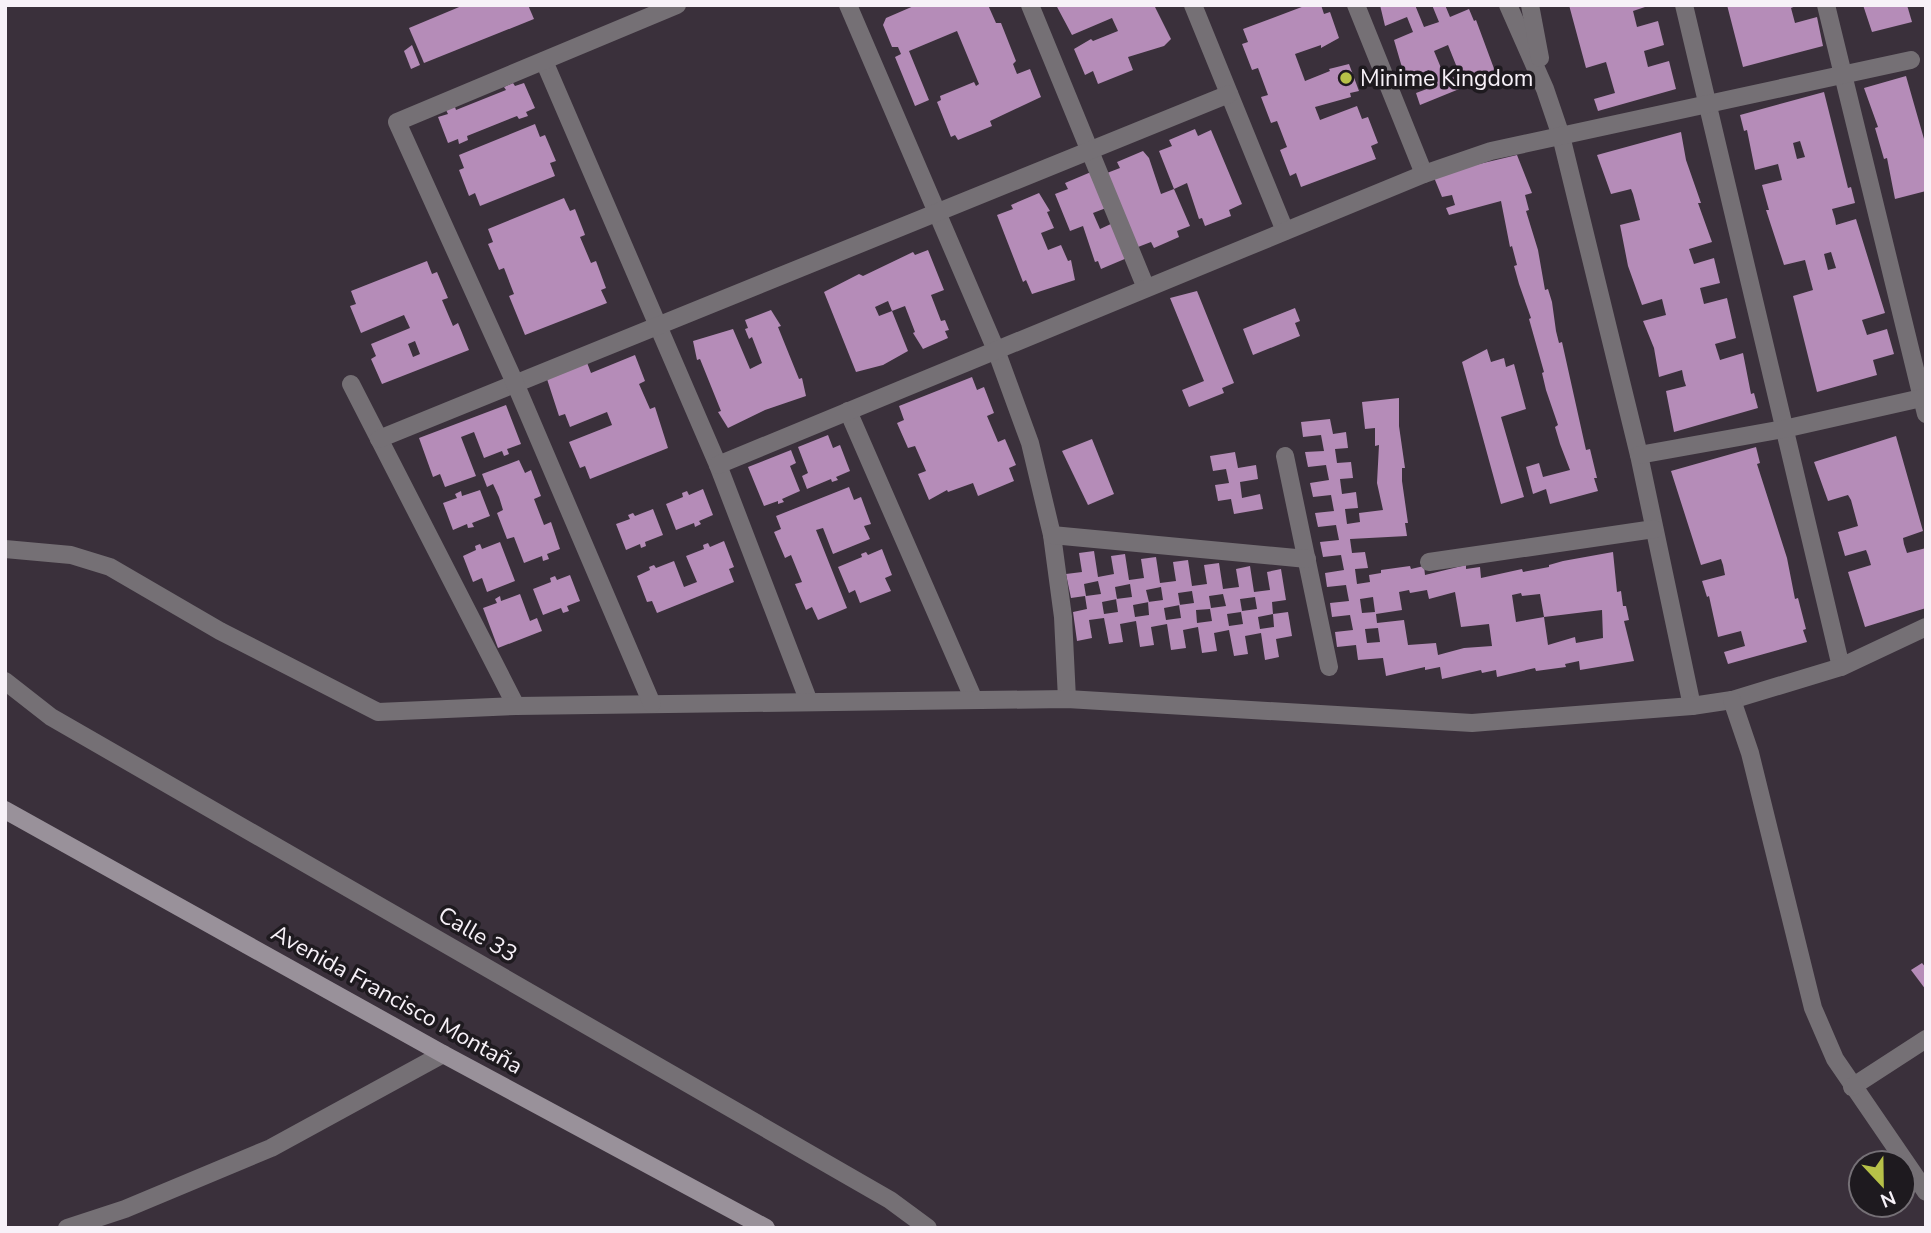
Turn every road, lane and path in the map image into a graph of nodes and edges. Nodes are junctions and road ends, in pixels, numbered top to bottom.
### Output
1 (677, 5) edge
2 (848, 5) edge
3 (1030, 5) edge
4 (1193, 5) edge
5 (1356, 5) edge
6 (1508, 5) edge
7 (1530, 5) edge
8 (1684, 5) edge
9 (1826, 5) edge
10 (1912, 60) dead end
11 (544, 61) junction
12 (1843, 75) junction
13 (1545, 89) junction
14 (1229, 94) junction
15 (1707, 104) junction
16 (1561, 136) junction
17 (1090, 150) junction
18 (1424, 174) junction
19 (937, 212) junction
20 (1285, 231) junction
21 (1146, 288) junction
22 (658, 325) junction
23 (996, 350) junction
24 (515, 383) junction
25 (351, 384) dead end
26 (1924, 403) edge
27 (848, 411) junction
28 (1784, 429) junction
29 (379, 439) junction
30 (1639, 455) junction
31 (1285, 456) dead end
32 (718, 465) junction
33 (1654, 529) junction
34 (1052, 535) junction
35 (5, 550) edge
36 (1307, 559) junction
37 (1429, 562) dead end
38 (1926, 627) edge
39 (1329, 667) dead end
40 (1841, 667) junction
41 (5, 681) edge
42 (1067, 699) junction
43 (974, 700) junction
44 (1732, 700) junction
45 (809, 702) junction
46 (652, 704) junction
47 (516, 706) junction
48 (1692, 706) junction
49 (5, 810) edge
50 (1926, 1039) edge
51 (443, 1054) junction
52 (1852, 1087) junction
53 (1926, 1192) edge
54 (67, 1228) edge
55 (766, 1228) edge
56 (928, 1228) edge

1 - 11 street
2 - 19 street
3 - 17 street
4 - 14 street
5 - 18 street
6 - 13 street
7 - 13 street
8 - 15 street
9 - 12 street
10 - 12 street
11 - 22 street
11 - 24 street
12 - 15 street
12 - 26 street
13 - 16 street
14 - 17 street
14 - 20 street
15 - 16 street
15 - 28 street
16 - 18 street
16 - 30 street
17 - 19 street
17 - 21 street
18 - 20 street
19 - 22 street
19 - 23 street
20 - 21 street
21 - 23 street
22 - 24 street
22 - 32 street
23 - 27 street
23 - 34 street
24 - 29 street
24 - 46 street
25 - 29 street
26 - 28 street
27 - 32 street
27 - 43 street
28 - 30 street
28 - 40 street
29 - 47 street
30 - 33 street
31 - 36 street
32 - 45 street
33 - 37 street
33 - 48 street
34 - 36 street
34 - 42 street
35 - 47 street
36 - 39 street
38 - 40 street
40 - 44 street
41 - 56 street, Calle 33
42 - 43 street
42 - 48 street
43 - 45 street
44 - 48 street
44 - 52 street
45 - 46 street
46 - 47 street
49 - 51 main road, Avenida Francisco Montaña
50 - 52 street
51 - 54 street
51 - 55 main road, Avenida Francisco Montaña
52 - 53 street

